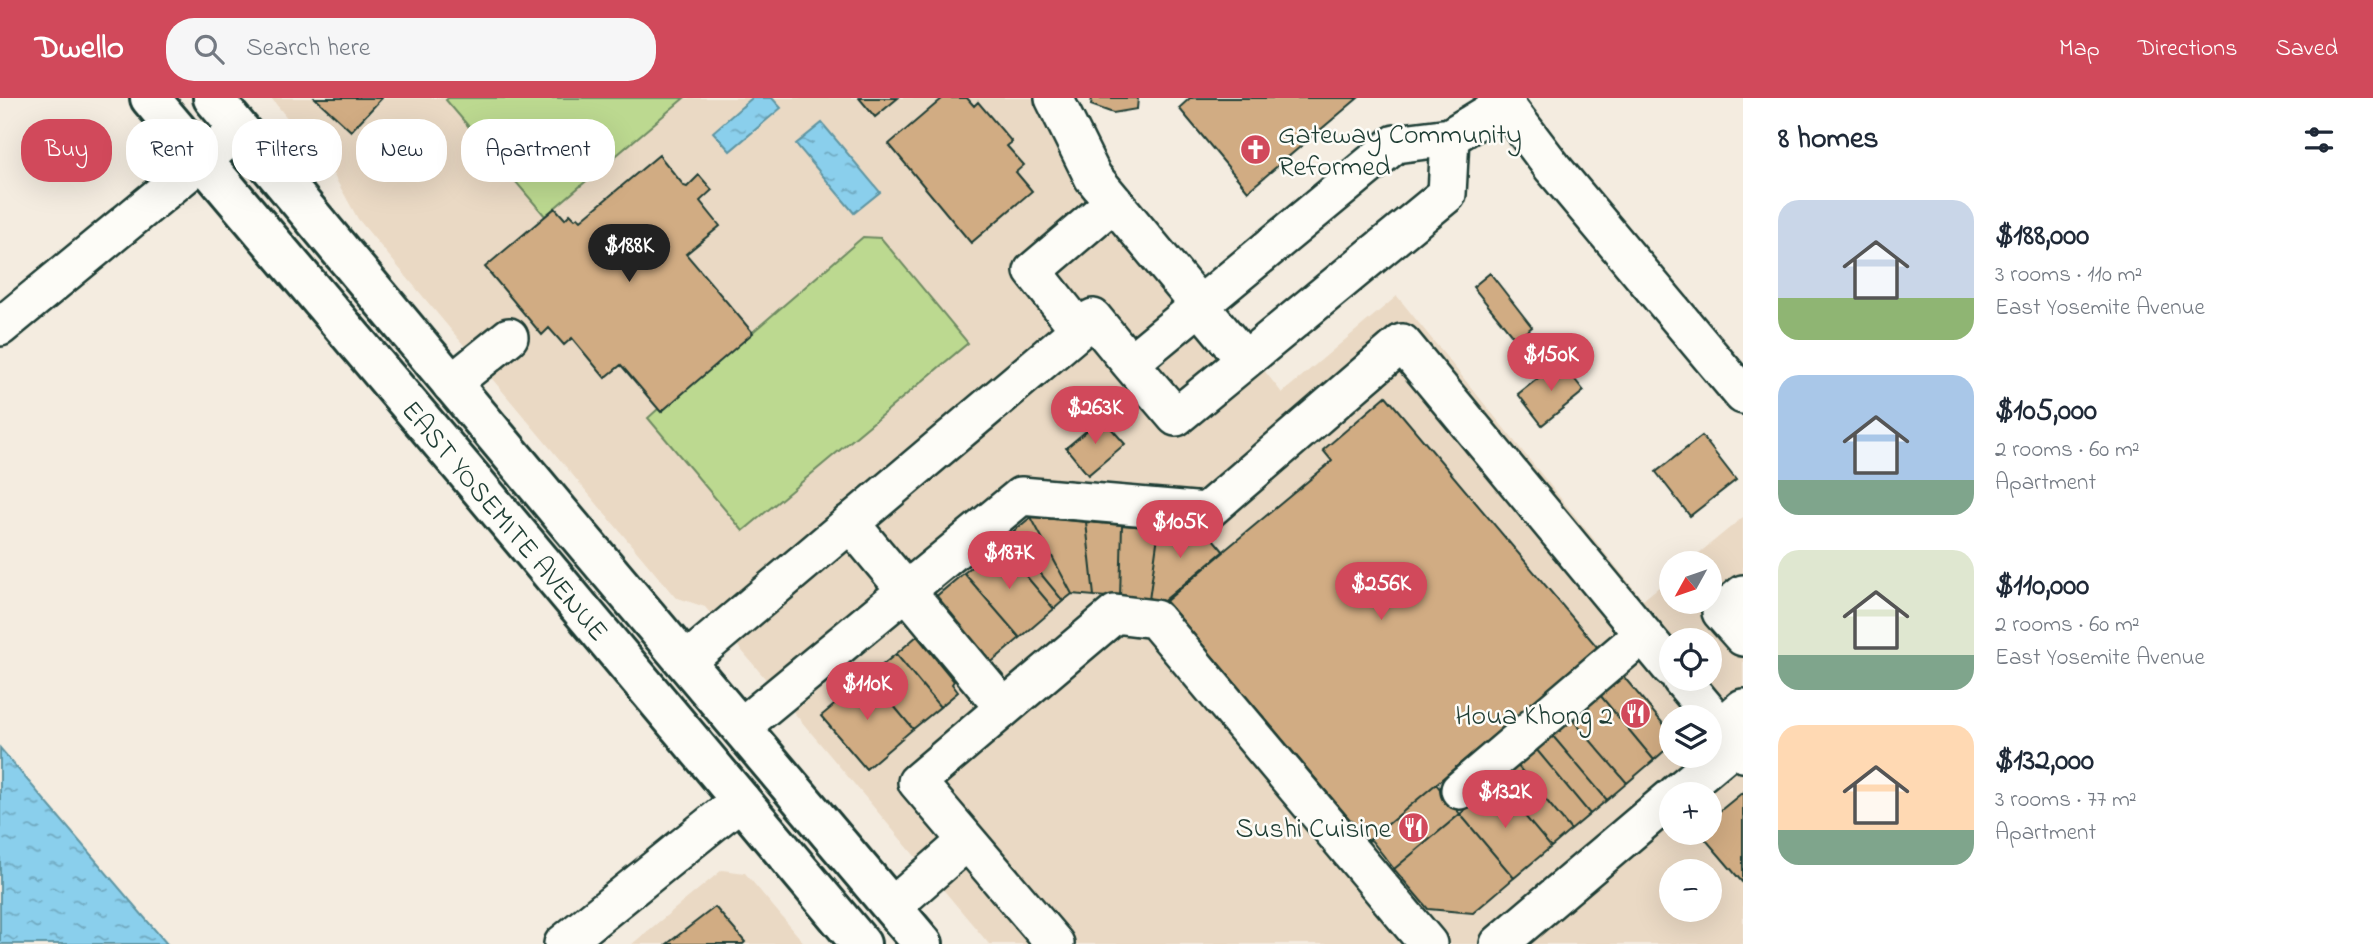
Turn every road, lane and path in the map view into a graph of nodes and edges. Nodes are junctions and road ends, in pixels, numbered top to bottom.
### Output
1 (149, 98) edge
2 (213, 98) edge
3 (1054, 98) edge
4 (1502, 101) edge
5 (167, 119) edge
6 (232, 121) edge
7 (232, 136) edge
8 (1450, 137) junction
9 (218, 147) edge
10 (218, 179) edge
11 (175, 182) edge
12 (283, 182) edge
13 (1114, 202) junction
14 (1200, 305) junction
15 (0, 327) edge
16 (1079, 330) junction
17 (509, 337) dead end
18 (1245, 360) junction
19 (1130, 363) junction
20 (452, 384) junction
21 (1743, 395) edge
22 (850, 523) junction
23 (906, 590) junction
24 (1743, 594) edge
25 (1643, 635) junction
26 (1743, 637) edge
27 (1659, 654) edge
28 (687, 662) junction
29 (642, 682) junction
30 (1693, 691) edge
31 (1004, 708) junction
32 (741, 727) junction
33 (1736, 733) edge
34 (1688, 782) edge
35 (1460, 790) dead end
36 (741, 800) junction
37 (1659, 808) edge
38 (967, 841) junction
39 (892, 907) junction
40 (562, 944) edge
41 (861, 944) edge
42 (923, 944) edge
43 (1055, 944) edge
44 (1428, 944) edge
45 (1499, 944) edge

1 - 5 main road, EAST YOSEMITE AVENUE
2 - 6 main road, EAST YOSEMITE AVENUE
3 - 13 street
4 - 8 street
4 - 21 street
7 - 9 street
8 - 14 street
8 - 18 street
10 - 29 main road, EAST YOSEMITE AVENUE
11 - 15 street
12 - 20 main road, EAST YOSEMITE AVENUE
13 - 14 street
13 - 16 street
14 - 18 street
14 - 19 street
16 - 19 street
16 - 22 street
17 - 20 street
18 - 19 street
20 - 28 main road, EAST YOSEMITE AVENUE
22 - 23 street
22 - 28 street
23 - 25 street
23 - 31 street
23 - 32 street
24 - 26 street
25 - 27 street
25 - 35 street
28 - 32 main road, EAST YOSEMITE AVENUE
29 - 36 main road, EAST YOSEMITE AVENUE
29 - 39 main road
30 - 33 street
31 - 38 street
31 - 44 street
32 - 39 main road, EAST YOSEMITE AVENUE
33 - 34 street
36 - 40 street
36 - 41 main road, EAST YOSEMITE AVENUE
37 - 45 street
38 - 39 street
38 - 43 street
39 - 42 main road, EAST YOSEMITE AVENUE

